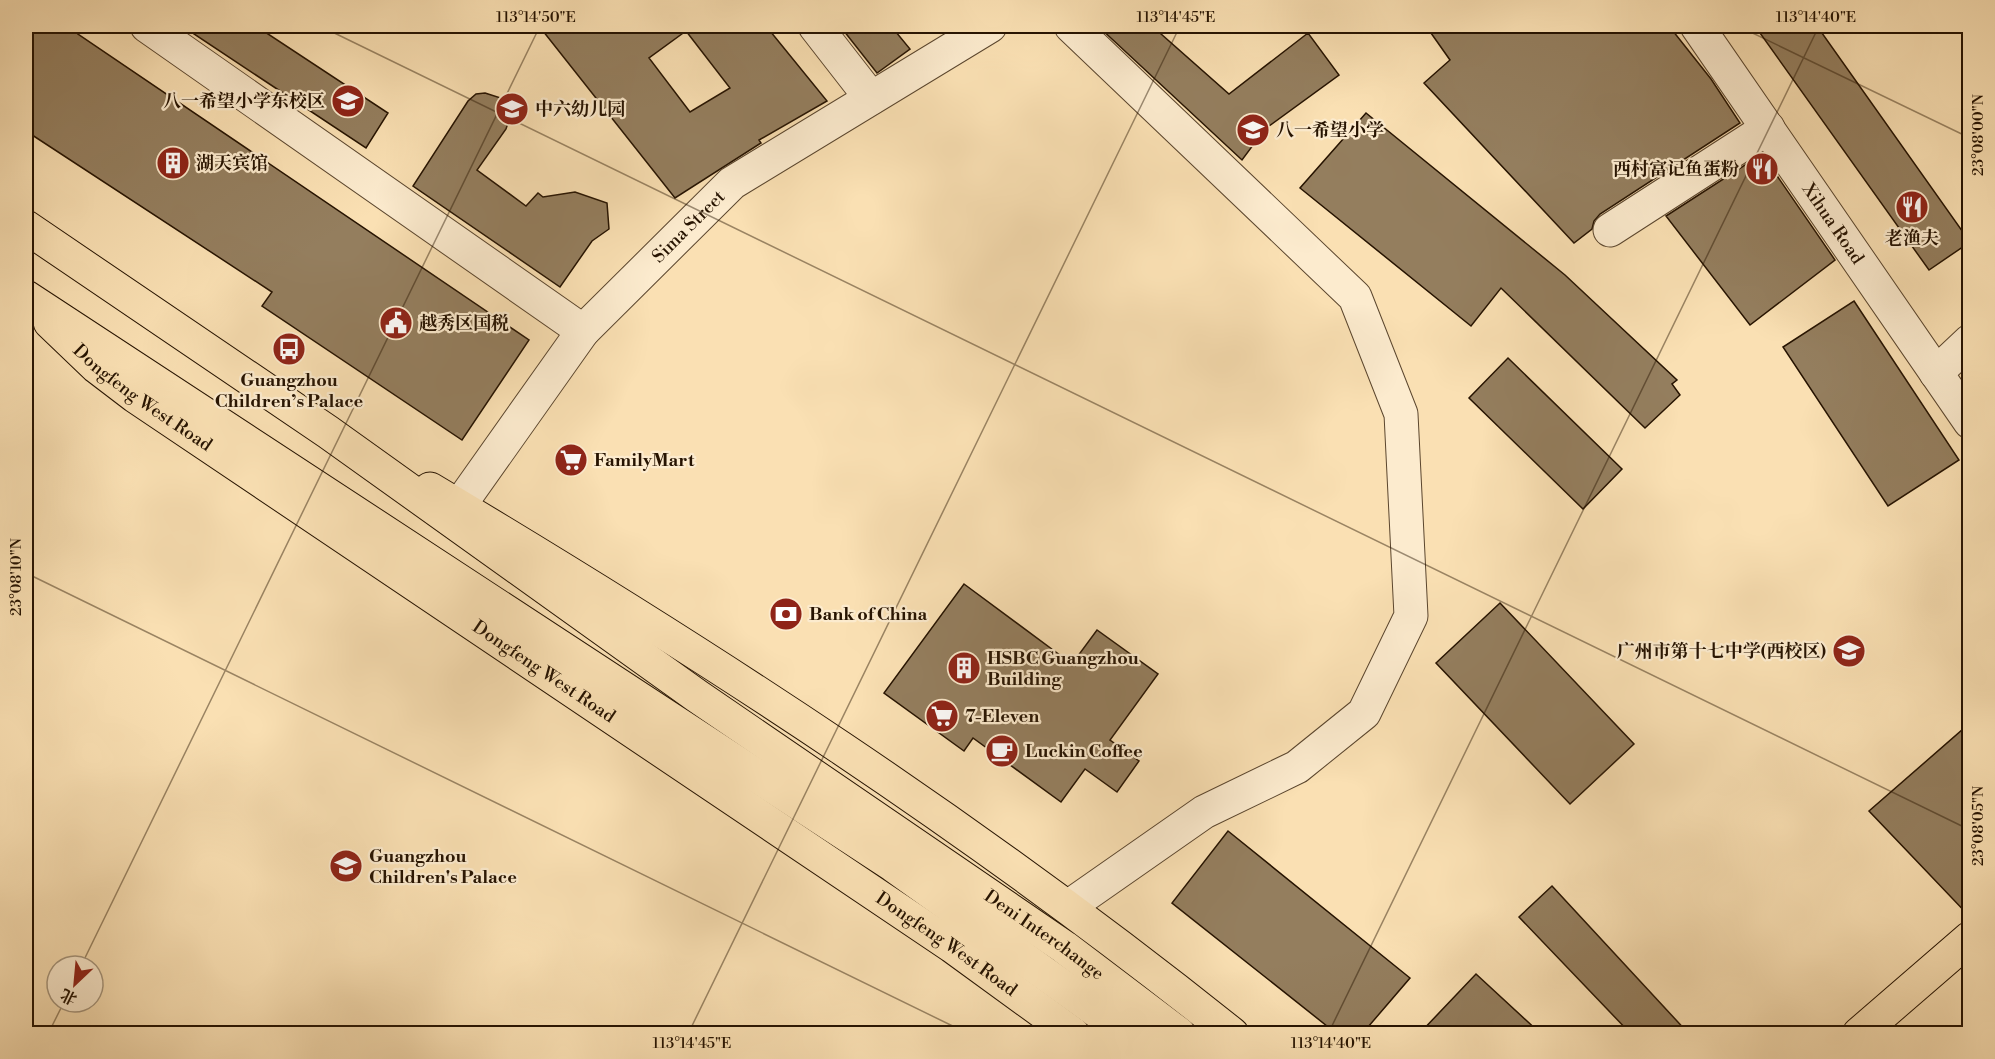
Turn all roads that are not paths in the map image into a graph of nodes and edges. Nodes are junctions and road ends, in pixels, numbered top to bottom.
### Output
1 (147, 26) edge
2 (815, 26) edge
3 (990, 26) edge
4 (1071, 26) edge
5 (1697, 26) edge
6 (871, 98) junction
7 (1768, 128) junction
8 (26, 227) edge
9 (1610, 230) dead end
10 (26, 297) edge
11 (583, 331) junction
12 (1970, 341) edge
13 (1936, 373) junction
14 (1970, 422) edge
15 (328, 432) junction
16 (459, 506) junction
17 (901, 851) junction
18 (1068, 907) junction
19 (1970, 938) edge
20 (1073, 1034) edge
21 (1129, 1034) edge
22 (1179, 1034) edge
23 (1232, 1034) edge
24 (1859, 1034) edge

1 - 11 street
2 - 6 street
3 - 6 street, Sima Street
4 - 18 street
5 - 7 street, Xihua Road
6 - 11 street, Sima Street
7 - 9 street
7 - 13 street, Xihua Road
8 - 15 main road
10 - 17 main road, Dongfeng West Road
10 - 20 main road, Dongfeng West Road
11 - 16 street, Sima Street
12 - 13 street
13 - 14 street, Xihua Road
15 - 16 main road
15 - 17 main road
16 - 18 main road
17 - 21 main road, Deni Interchange
17 - 22 main road, Deni Interchange
18 - 23 main road
19 - 24 main road

